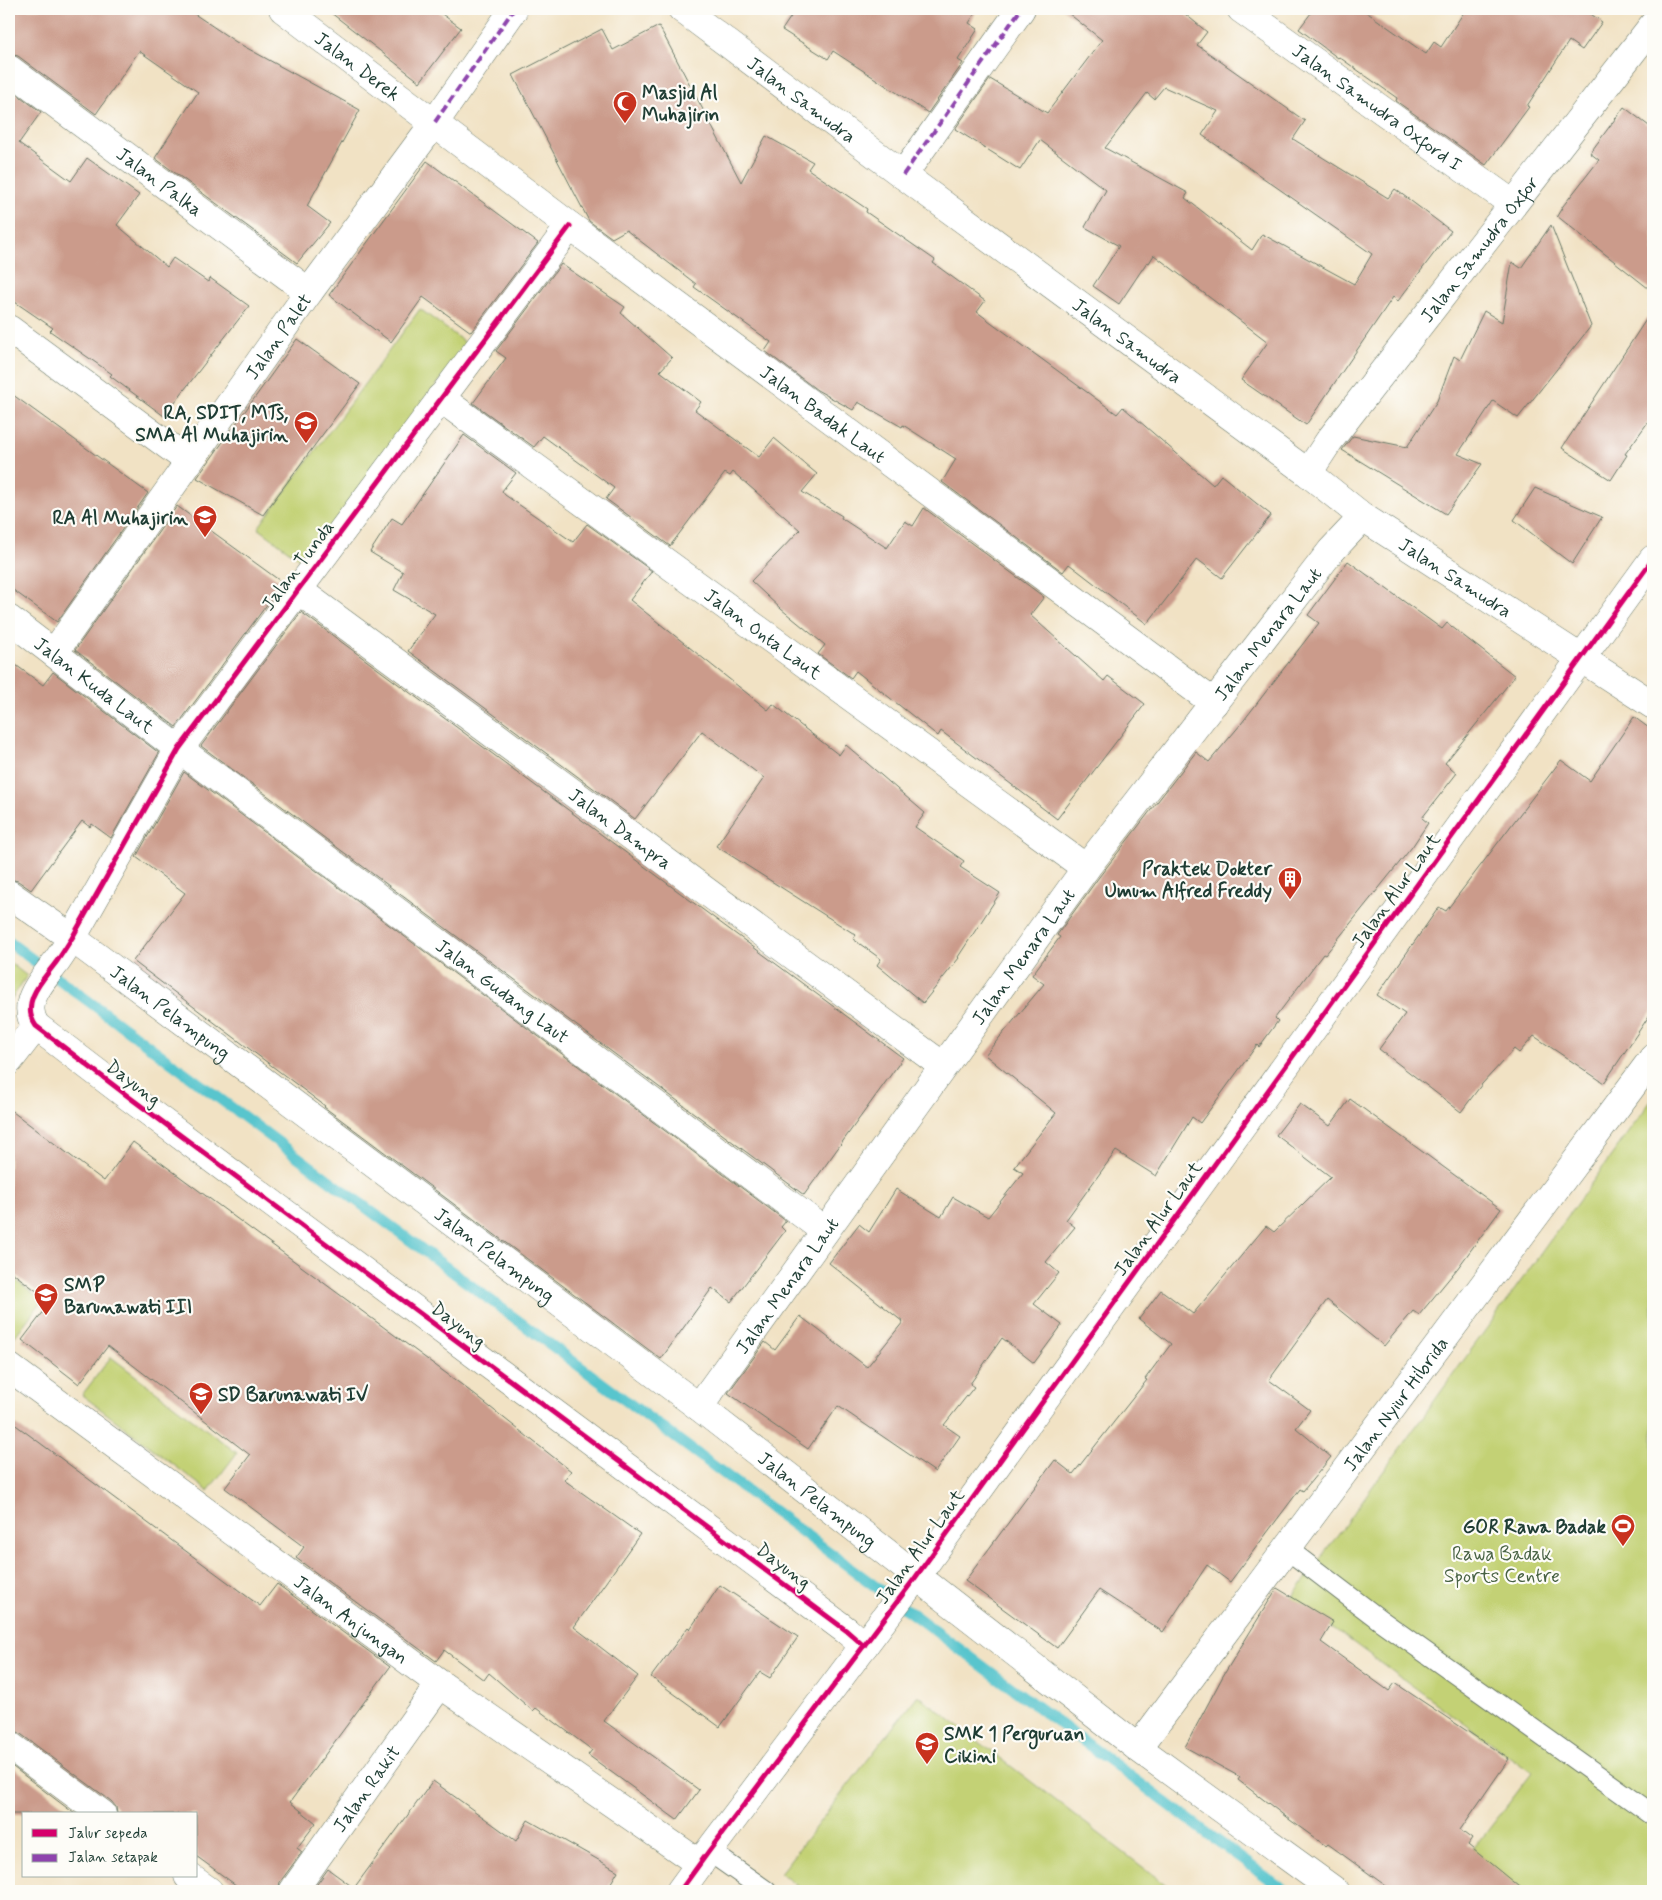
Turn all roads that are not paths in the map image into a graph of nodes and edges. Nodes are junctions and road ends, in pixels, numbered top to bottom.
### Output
1 (283, 9) edge
2 (514, 9) edge
3 (682, 9) edge
4 (1021, 9) edge
5 (1241, 9) edge
6 (1653, 25) edge
7 (9, 69) edge
8 (435, 122) junction
9 (903, 175) junction
10 (1514, 204) junction
11 (570, 226) junction
12 (309, 292) junction
13 (9, 329) edge
14 (440, 398) junction
15 (189, 461) junction
16 (1308, 473) junction
17 (1363, 517) junction
18 (1653, 559) edge
19 (298, 590) junction
20 (9, 619) edge
21 (54, 653) junction
22 (1582, 658) junction
23 (1214, 703) junction
24 (1653, 706) edge
25 (179, 749) junction
26 (1086, 868) junction
27 (9, 894) edge
28 (65, 949) junction
29 (36, 1026) junction
30 (1653, 1058) edge
31 (9, 1061) edge
32 (943, 1066) junction
33 (825, 1231) junction
34 (9, 1367) edge
35 (699, 1407) junction
36 (1287, 1548) junction
37 (916, 1576) junction
38 (867, 1641) junction
39 (440, 1684) junction
40 (9, 1745) edge
41 (1138, 1748) junction
42 (99, 1812) edge
43 (1653, 1815) edge
44 (704, 1857) junction
45 (191, 1878) edge
46 (209, 1891) edge
47 (293, 1891) edge
48 (680, 1891) edge
49 (766, 1891) edge
50 (1334, 1891) edge

1 - 8 street, Jalan Derek
2 - 8 street, Jalan Palet
3 - 9 street, Jalan Samudra
4 - 9 street
5 - 10 street, Jalan Samudra Oxford I
6 - 10 street, Jalan Samudra Oxfor
7 - 12 street, Jalan Palka
8 - 11 street, Jalan Badak Laut
8 - 12 street, Jalan Palet
9 - 16 street, Jalan Samudra
10 - 16 street, Jalan Samudra Oxfor
11 - 14 street, Jalan Tunda
11 - 23 street, Jalan Badak Laut
12 - 15 street, Jalan Palet
13 - 15 street
14 - 19 street, Jalan Tunda
14 - 26 street, Jalan Onta Laut
15 - 21 street, Jalan Palet
16 - 17 street, Jalan Samudra
17 - 22 street, Jalan Samudra
17 - 23 street, Jalan Menara Laut
18 - 22 street, Jalan Alur Laut
19 - 25 street, Jalan Tunda
19 - 32 street, Jalan Dampra
20 - 21 street, Jalan Kuda Laut
21 - 25 street, Jalan Kuda Laut
22 - 24 street
22 - 37 street, Jalan Alur Laut
23 - 26 street, Jalan Menara Laut
25 - 28 street, Jalan Tunda
25 - 33 street, Jalan Gudang Laut
26 - 32 street, Jalan Menara Laut
27 - 28 street, Jalan Pelampung
28 - 29 street, Jalan Tunda
28 - 35 street, Jalan Pelampung
29 - 31 street
29 - 38 street, Dayung
30 - 36 street, Jalan Nyiur Hibrida
32 - 33 street, Jalan Menara Laut
33 - 35 street, Jalan Menara Laut
34 - 39 street, Jalan Anjungan
35 - 37 street, Jalan Pelampung
36 - 41 street, Jalan Nyiur Hibrida
36 - 43 lane
37 - 38 street, Jalan Alur Laut
37 - 41 street, Jalan Pelampung
38 - 44 street, Jalan Alur Laut
39 - 44 street, Jalan Anjungan
39 - 47 street, Jalan Rakit
40 - 42 street
41 - 50 street, Jalan Pelampung
44 - 48 street, Jalan Alur Laut
44 - 49 lane
45 - 46 street

